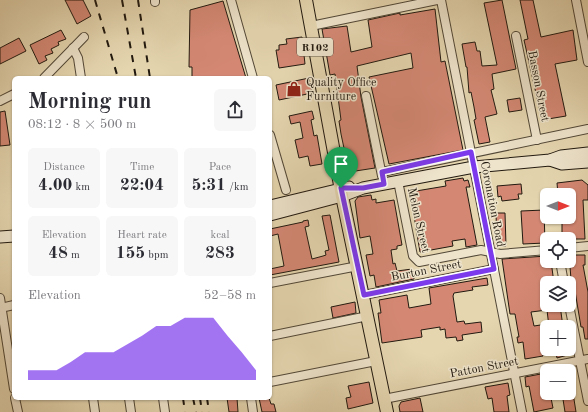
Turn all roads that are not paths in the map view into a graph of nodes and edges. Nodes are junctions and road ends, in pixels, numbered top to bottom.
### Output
1 (231, 0) edge
2 (306, 0) edge
3 (437, 0) edge
4 (441, 0) edge
5 (576, 0) edge
6 (311, 26) junction
7 (516, 36) dead end
8 (84, 37) dead end
9 (73, 48) junction
10 (588, 59) edge
11 (46, 76) edge
12 (81, 76) edge
13 (252, 76) edge
14 (12, 95) edge
15 (366, 96) dead end
16 (0, 101) edge
17 (588, 129) edge
18 (537, 140) junction
19 (272, 142) edge
20 (471, 152) junction
21 (588, 153) edge
22 (550, 160) junction
23 (588, 162) edge
24 (474, 167) junction
25 (382, 172) junction
26 (398, 181) junction
27 (384, 184) junction
28 (286, 190) dead end
29 (342, 192) junction
30 (317, 198) junction
31 (272, 206) edge
32 (272, 214) edge
33 (12, 236) edge
34 (0, 237) edge
35 (12, 243) edge
36 (0, 244) edge
37 (588, 246) edge
38 (576, 247) edge
39 (540, 251) edge
40 (491, 252) junction
41 (358, 266) junction
42 (494, 269) junction
43 (272, 283) edge
44 (364, 295) junction
45 (0, 298) edge
46 (12, 305) edge
47 (1, 308) edge
48 (571, 312) edge
49 (368, 316) junction
50 (272, 336) edge
51 (584, 360) edge
52 (376, 361) junction
53 (515, 373) junction
54 (12, 377) edge
55 (272, 382) edge
56 (384, 399) junction
57 (15, 400) edge
58 (93, 400) edge
59 (129, 400) edge
60 (163, 400) edge
61 (250, 400) edge
62 (588, 401) edge
63 (18, 412) edge
64 (95, 412) edge
65 (132, 412) edge
66 (165, 412) edge
67 (253, 412) edge
68 (387, 412) edge
69 (522, 412) edge

1 - 13 street
2 - 6 main road, R102
3 - 6 street
4 - 20 street, Coronation Road
5 - 10 street
6 - 29 main road, R102
7 - 18 street, Basson Street
8 - 9 street
9 - 11 street
9 - 12 street
14 - 16 street
15 - 25 street
17 - 18 street
18 - 20 street
19 - 28 street
20 - 24 street, Coronation Road
20 - 25 street
21 - 22 main road
22 - 23 main road
22 - 24 main road
24 - 26 main road
24 - 40 street, Coronation Road
25 - 27 street
26 - 27 main road
26 - 40 street, Melon Street
27 - 29 main road
29 - 30 main road
29 - 41 main road, R102
30 - 31 main road
30 - 32 main road
33 - 34 main road
35 - 36 main road
37 - 38 street
39 - 40 street
40 - 42 street, Coronation Road
41 - 43 street
41 - 44 main road, R102
42 - 44 street, Burton Street
42 - 53 street, Coronation Road
44 - 49 main road, R102
45 - 47 street
46 - 47 street
47 - 54 street
48 - 51 street
49 - 50 street
49 - 52 main road, R102
51 - 53 street, Patton Street
51 - 62 street
52 - 55 street
52 - 56 main road, R102
53 - 56 street, Patton Street
53 - 69 street, Coronation Road
56 - 68 main road, R102
57 - 63 street
58 - 64 street
59 - 65 street
60 - 66 street
61 - 67 street

